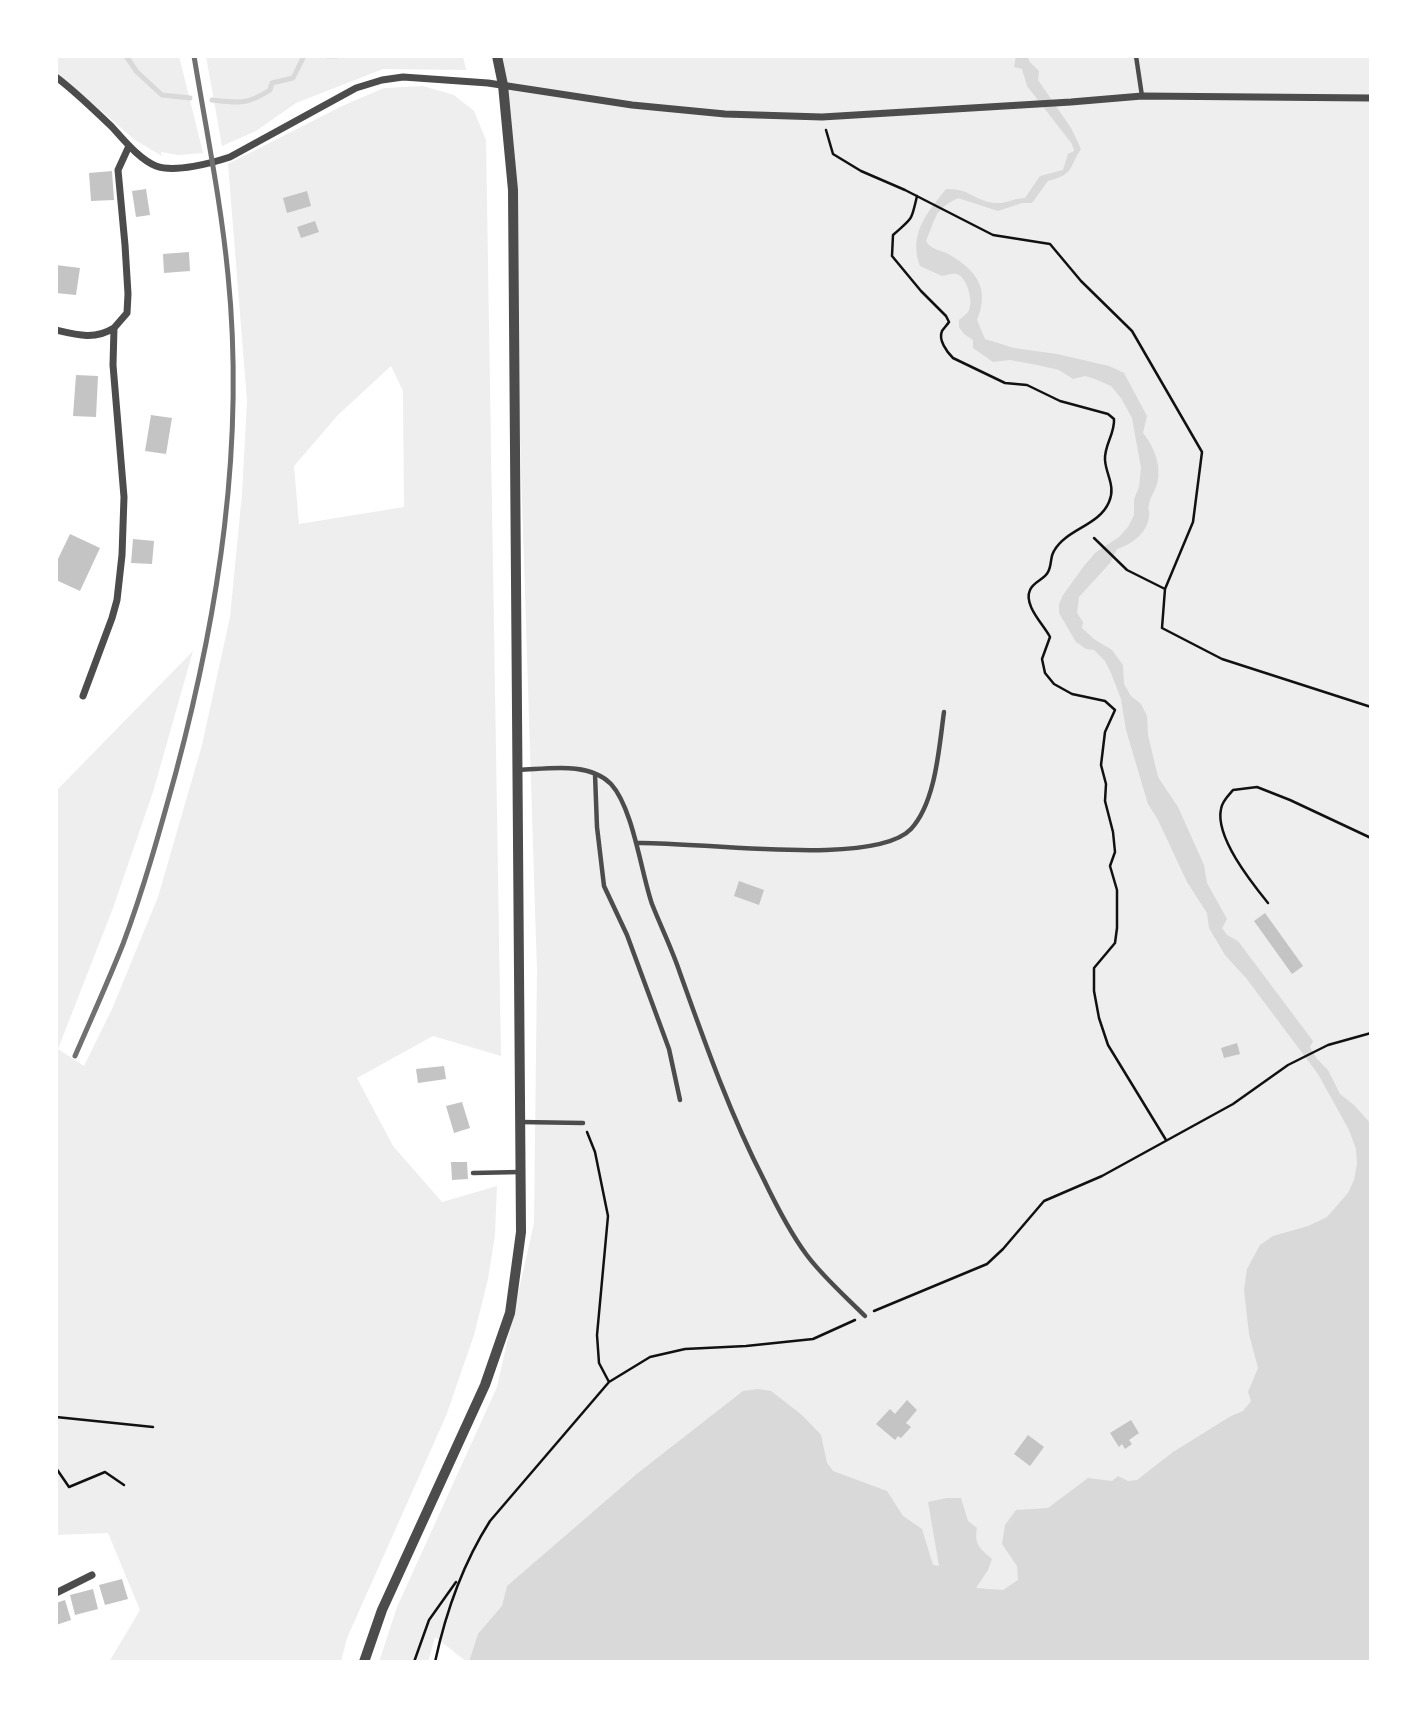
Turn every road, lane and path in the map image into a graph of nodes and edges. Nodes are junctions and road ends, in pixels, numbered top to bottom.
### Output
1 (497, 56) edge
2 (1136, 56) edge
3 (56, 76) edge
4 (503, 85) junction
5 (1142, 96) junction
6 (1371, 98) edge
7 (822, 117) junction
8 (130, 146) junction
9 (917, 196) junction
10 (114, 328) junction
11 (56, 330) edge
12 (1094, 538) dead end
13 (1165, 589) junction
14 (83, 696) dead end
15 (1371, 707) edge
16 (944, 712) dead end
17 (517, 770) junction
18 (595, 774) junction
19 (1371, 838) edge
20 (637, 844) junction
21 (1268, 903) dead end
22 (1371, 1032) edge
23 (680, 1100) dead end
24 (520, 1122) junction
25 (583, 1123) joint
26 (1166, 1140) junction
27 (473, 1172) dead end
28 (521, 1172) junction
29 (865, 1316) junction
30 (609, 1382) junction
31 (56, 1417) edge
32 (153, 1427) dead end
33 (56, 1468) edge
34 (124, 1485) dead end
35 (92, 1575) dead end
36 (458, 1579) junction
37 (56, 1593) edge
38 (364, 1662) edge
39 (414, 1662) edge
40 (435, 1662) edge

1 - 4 street
2 - 5 lane
3 - 8 street
4 - 7 street
4 - 8 street
4 - 17 street
5 - 6 street
5 - 7 street
7 - 9 path
8 - 10 street
9 - 13 path
9 - 26 path
10 - 11 street
10 - 14 street
12 - 13 path
13 - 15 path
16 - 20 lane
17 - 18 lane
17 - 24 street
18 - 20 lane
18 - 23 lane
19 - 21 path
20 - 29 lane
22 - 26 path
24 - 25 lane
24 - 28 street
25 - 30 path
26 - 29 path
27 - 28 lane
28 - 38 street
29 - 30 path
30 - 36 path
31 - 32 path
33 - 34 path
35 - 37 street
36 - 39 path
36 - 40 path

